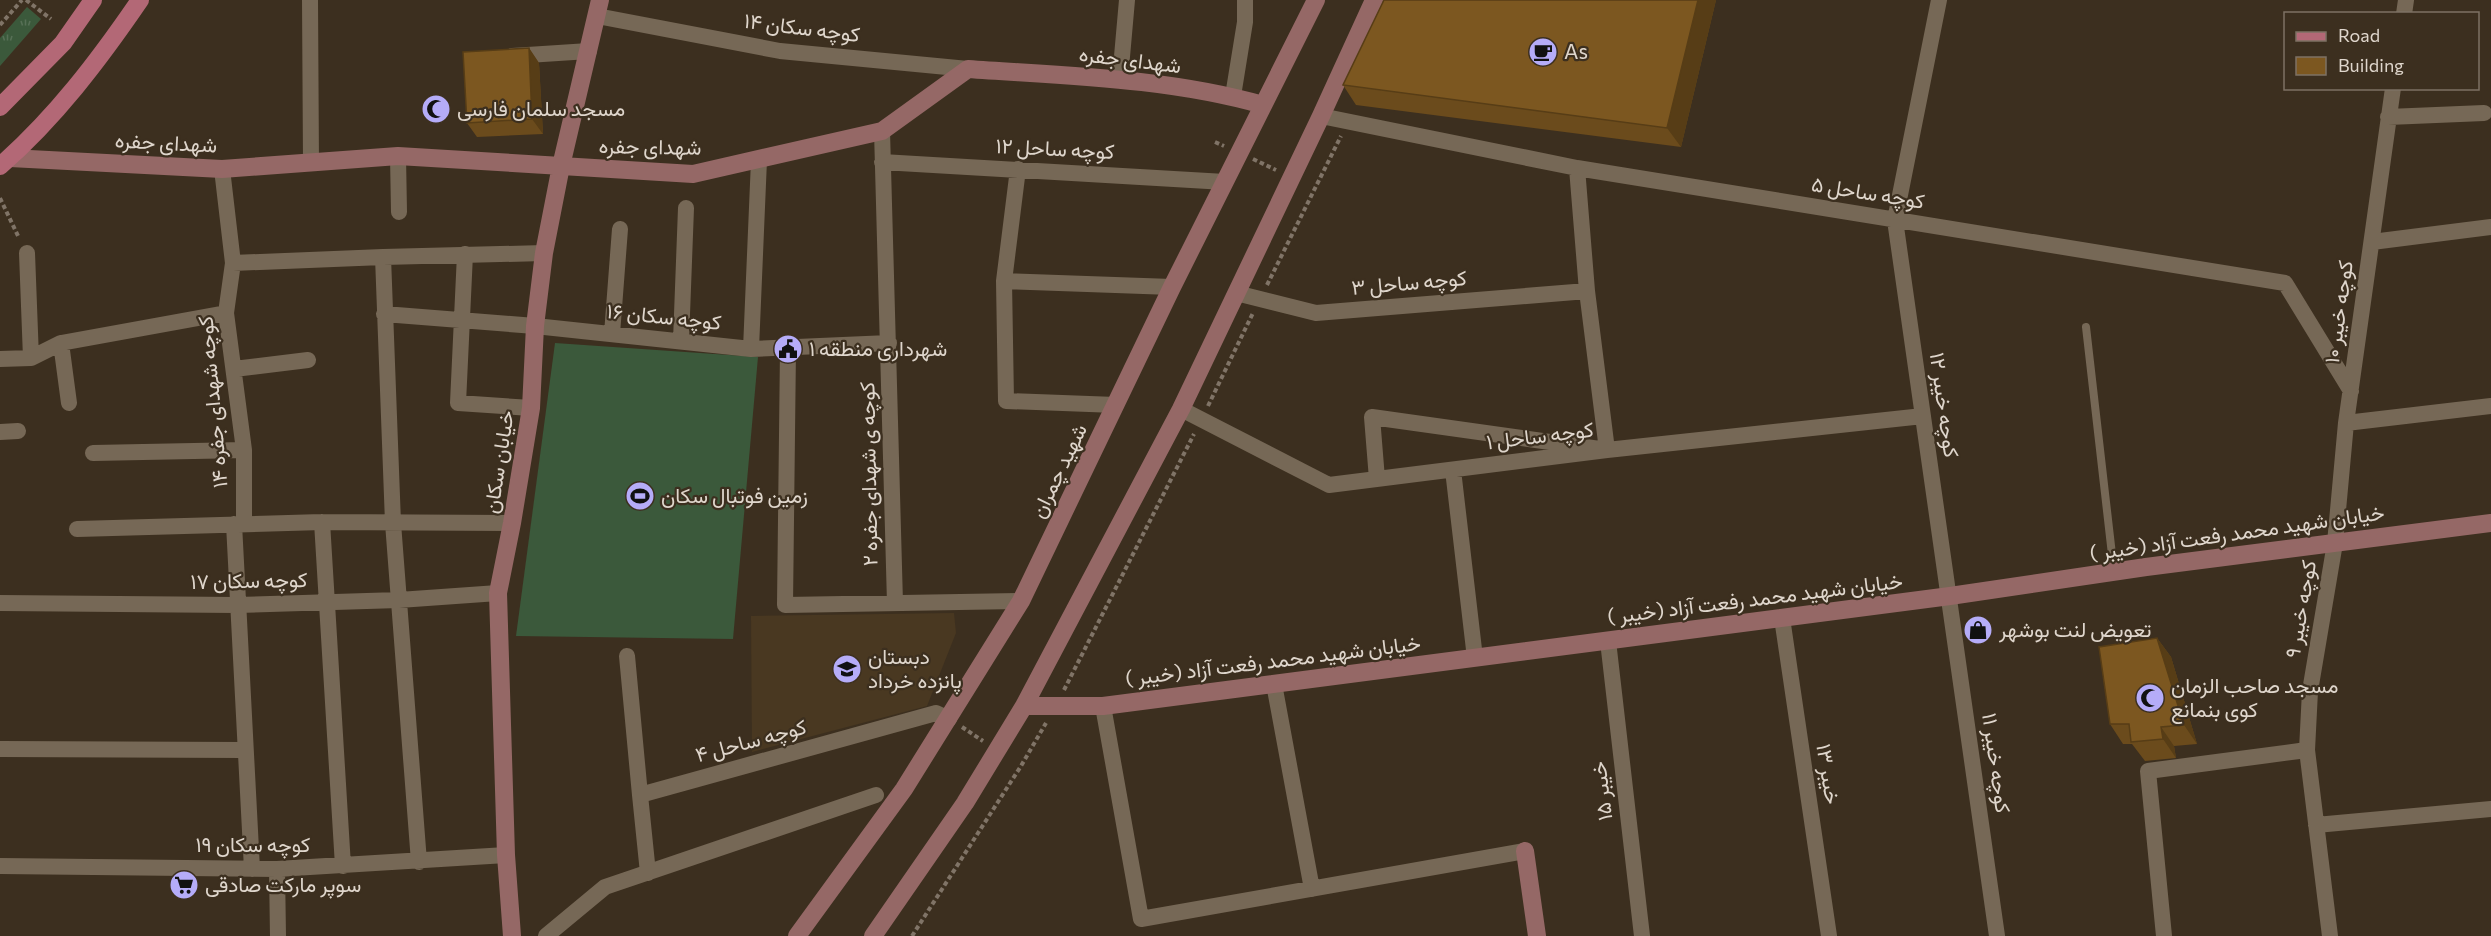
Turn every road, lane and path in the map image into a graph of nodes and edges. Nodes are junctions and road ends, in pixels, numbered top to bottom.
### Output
1 (24, 0) edge
2 (93, 0) edge
3 (140, 0) edge
4 (310, 0) edge
5 (1127, 0) edge
6 (1245, 0) edge
7 (1316, 0) edge
8 (1374, 0) edge
9 (1939, 0) edge
10 (598, 8) edge
11 (51, 19) dead end
12 (0, 25) edge
13 (589, 51) junction
14 (492, 57) edge
15 (968, 69) junction
16 (1120, 79) junction
17 (2393, 90) edge
18 (1233, 96) junction
19 (1263, 105) junction
20 (0, 107) edge
21 (2484, 113) dead end
22 (1322, 116) junction
23 (2388, 117) junction
24 (882, 131) junction
25 (1215, 142) dead end
26 (1239, 153) junction
27 (398, 156) junction
28 (759, 160) junction
29 (5, 162) edge
30 (311, 162) junction
31 (882, 162) junction
32 (561, 166) junction
33 (1577, 168) junction
34 (222, 169) junction
35 (1018, 170) junction
36 (1292, 177) junction
37 (1225, 182) junction
38 (1314, 189) dead end
39 (0, 198) edge
40 (686, 208) dead end
41 (399, 212) dead end
42 (1895, 220) junction
43 (2491, 227) edge
44 (620, 230) dead end
45 (2372, 242) junction
46 (27, 253) joint
47 (544, 253) junction
48 (465, 254) junction
49 (383, 257) junction
50 (232, 263) junction
51 (1004, 281) junction
52 (1172, 287) junction
53 (1587, 291) junction
54 (1236, 293) junction
55 (226, 313) junction
56 (384, 314) junction
57 (462, 320) junction
58 (535, 326) junction
59 (2086, 327) dead end
60 (612, 334) junction
61 (681, 341) junction
62 (61, 343) junction
63 (889, 343) junction
64 (751, 349) junction
65 (788, 349) junction
66 (31, 358) junction
67 (0, 359) edge
68 (308, 360) dead end
69 (234, 369) junction
70 (2351, 391) junction
71 (69, 403) dead end
72 (1116, 405) junction
73 (2491, 406) edge
74 (531, 408) junction
75 (1181, 409) junction
76 (1923, 416) junction
77 (2346, 423) junction
78 (18, 431) dead end
79 (0, 432) edge
80 (244, 450) junction
81 (1607, 450) junction
82 (93, 453) dead end
83 (1453, 470) junction
84 (1377, 479) junction
85 (322, 522) junction
86 (393, 523) junction
87 (512, 523) junction
88 (2491, 523) edge
89 (239, 524) junction
90 (77, 529) dead end
91 (2336, 543) junction
92 (2114, 572) junction
93 (498, 593) junction
94 (1950, 596) junction
95 (399, 600) junction
96 (1021, 601) junction
97 (326, 602) junction
98 (0, 603) edge
99 (895, 603) junction
100 (236, 605) junction
101 (1782, 618) junction
102 (1608, 641) junction
103 (627, 656) dead end
104 (1475, 658) junction
105 (1274, 684) junction
106 (1024, 706) junction
107 (1103, 706) junction
108 (949, 718) junction
109 (0, 749) edge
110 (244, 750) junction
111 (2307, 750) junction
112 (640, 795) junction
113 (876, 795) dead end
114 (2491, 809) edge
115 (2316, 825) junction
116 (1525, 851) joint
117 (506, 855) junction
118 (418, 862) junction
119 (0, 866) edge
120 (343, 866) junction
121 (252, 869) junction
122 (277, 869) junction
123 (648, 873) junction
124 (1312, 889) junction
125 (278, 936) edge
126 (512, 936) edge
127 (546, 936) edge
128 (797, 936) edge
129 (873, 936) edge
130 (1537, 936) edge
131 (1642, 936) edge
132 (1829, 936) edge
133 (1997, 936) edge
134 (2164, 936) edge
135 (2330, 936) edge

1 - 11 path
1 - 12 path
2 - 20 main road
3 - 29 main road
4 - 30 street
5 - 16 street
6 - 18 street
7 - 19 street, شهید چمران
8 - 22 street
9 - 42 street, کوچه خیبر ۱۲
10 - 13 street, خیابان سکان
10 - 15 street, کوچه سکان ۱۴
13 - 14 street
13 - 32 street, خیابان سکان
15 - 16 street, شهدای جفره
15 - 24 street, شهدای جفره
16 - 18 street, شهدای جفره
17 - 23 street, کوچه خیبر ۱۰
18 - 19 street, شهدای جفره
19 - 26 street, شهید چمران
21 - 23 street
22 - 33 street, کوچه ساحل ۵
22 - 36 street
23 - 45 street, کوچه خیبر ۱۰
24 - 28 street, شهدای جفره
24 - 31 street, کوچه ی شهدای جفره ۲
25 - 26 path
26 - 36 path
26 - 37 street, شهید چمران
27 - 30 street, شهدای جفره
27 - 32 street, شهدای جفره
27 - 41 street
28 - 32 street, شهدای جفره
28 - 64 street
29 - 34 street, شهدای جفره
30 - 34 street, شهدای جفره
31 - 35 street, کوچه ساحل ۱۲
31 - 63 street, کوچه ی شهدای جفره ۲
32 - 47 street, خیابان سکان
33 - 42 street, کوچه ساحل ۵
33 - 53 street
34 - 50 street, کوچه شهدای جفره ۱۴
35 - 37 street, کوچه ساحل ۱۲
35 - 51 street
36 - 38 path
36 - 54 street
37 - 52 street, شهید چمران
39 - 46 path
40 - 61 street
42 - 70 street, کوچه ساحل ۵
42 - 76 street, کوچه خیبر ۱۲
43 - 45 street
44 - 60 street
45 - 70 street, کوچه خیبر ۱۰
46 - 66 street
47 - 48 street
47 - 58 street, خیابان سکان
48 - 49 street
48 - 57 street
49 - 50 street
49 - 56 street
50 - 55 street, کوچه شهدای جفره ۱۴
51 - 52 street
51 - 72 street
52 - 72 street, شهید چمران
53 - 54 street, کوچه ساحل ۳
53 - 81 street
54 - 75 street
55 - 62 street
55 - 69 street, کوچه شهدای جفره ۱۴
56 - 57 street, کوچه سکان ۱۶
56 - 86 street
57 - 58 street, کوچه سکان ۱۶
57 - 74 street
58 - 60 street, کوچه سکان ۱۶
58 - 74 street, خیابان سکان
59 - 92 lane
60 - 61 street, کوچه سکان ۱۶
61 - 64 street, کوچه سکان ۱۶
62 - 66 street
62 - 71 street
63 - 65 street, کوچه سکان ۱۶
63 - 99 street, کوچه ی شهدای جفره ۲
64 - 65 street, کوچه سکان ۱۶
65 - 99 street
66 - 67 street
68 - 69 street
69 - 80 street, کوچه شهدای جفره ۱۴
70 - 77 street, کوچه خیبر ۱۰
72 - 96 street, شهید چمران
73 - 77 street
74 - 87 street, خیابان سکان
75 - 84 street, کوچه ساحل ۱
75 - 106 street
76 - 81 street, کوچه ساحل ۱
76 - 94 street, کوچه خیبر ۱۲
77 - 91 street, کوچه خیبر ۱۰
78 - 79 street
80 - 82 street
80 - 89 street, کوچه شهدای جفره ۱۴
81 - 83 street, کوچه ساحل ۱
81 - 84 street
83 - 84 street, کوچه ساحل ۱
83 - 104 street
85 - 86 street
85 - 89 street
85 - 97 street
86 - 87 street
86 - 95 street
87 - 93 street, خیابان سکان
88 - 91 street, ( خیبر) خیابان شهید محمد رفعت آزاد
89 - 90 street
89 - 100 street, کوچه شهدای جفره ۱۴
91 - 92 street, ( خیبر) خیابان شهید محمد رفعت آزاد
91 - 111 street, کوچه خیبر ۹
92 - 94 street, ( خیبر) خیابان شهید محمد رفعت آزاد
93 - 95 street, کوچه سکان ۱۷
93 - 117 street, خیابان سکان
94 - 101 street, ( خیبر) خیابان شهید محمد رفعت آزاد
94 - 133 street, کوچه خیبر ۱۱
95 - 97 street, کوچه سکان ۱۷
95 - 118 street
96 - 99 street
96 - 108 street, شهید چمران
97 - 100 street, کوچه سکان ۱۷
97 - 120 street
98 - 100 street, کوچه سکان ۱۷
100 - 110 street, کوچه شهدای جفره ۱۴
101 - 102 street, ( خیبر) خیابان شهید محمد رفعت آزاد
101 - 132 street, خیبر ۱۳
102 - 104 street, ( خیبر) خیابان شهید محمد رفعت آزاد
102 - 131 street, خیبر ۱۵
103 - 112 street
104 - 105 street, ( خیبر) خیابان شهید محمد رفعت آزاد
105 - 107 street, ( خیبر) خیابان شهید محمد رفعت آزاد
105 - 124 street
106 - 107 street, ( خیبر) خیابان شهید محمد رفعت آزاد
106 - 129 street
107 - 124 street
108 - 112 street, کوچه ساحل ۴
108 - 128 street, شهید چمران
109 - 110 street
110 - 121 street, کوچه شهدای جفره ۱۴
111 - 115 street, کوچه خیبر ۹
111 - 134 street
112 - 123 street
113 - 123 street
114 - 115 street
115 - 135 street, کوچه خیبر ۹
116 - 124 street
116 - 130 street
117 - 118 street, کوچه سکان ۱۹
117 - 126 street, خیابان سکان
118 - 120 street, کوچه سکان ۱۹
119 - 121 street, کوچه سکان ۱۹
120 - 122 street, کوچه سکان ۱۹
121 - 122 street, کوچه سکان ۱۹
122 - 125 street
123 - 127 street

